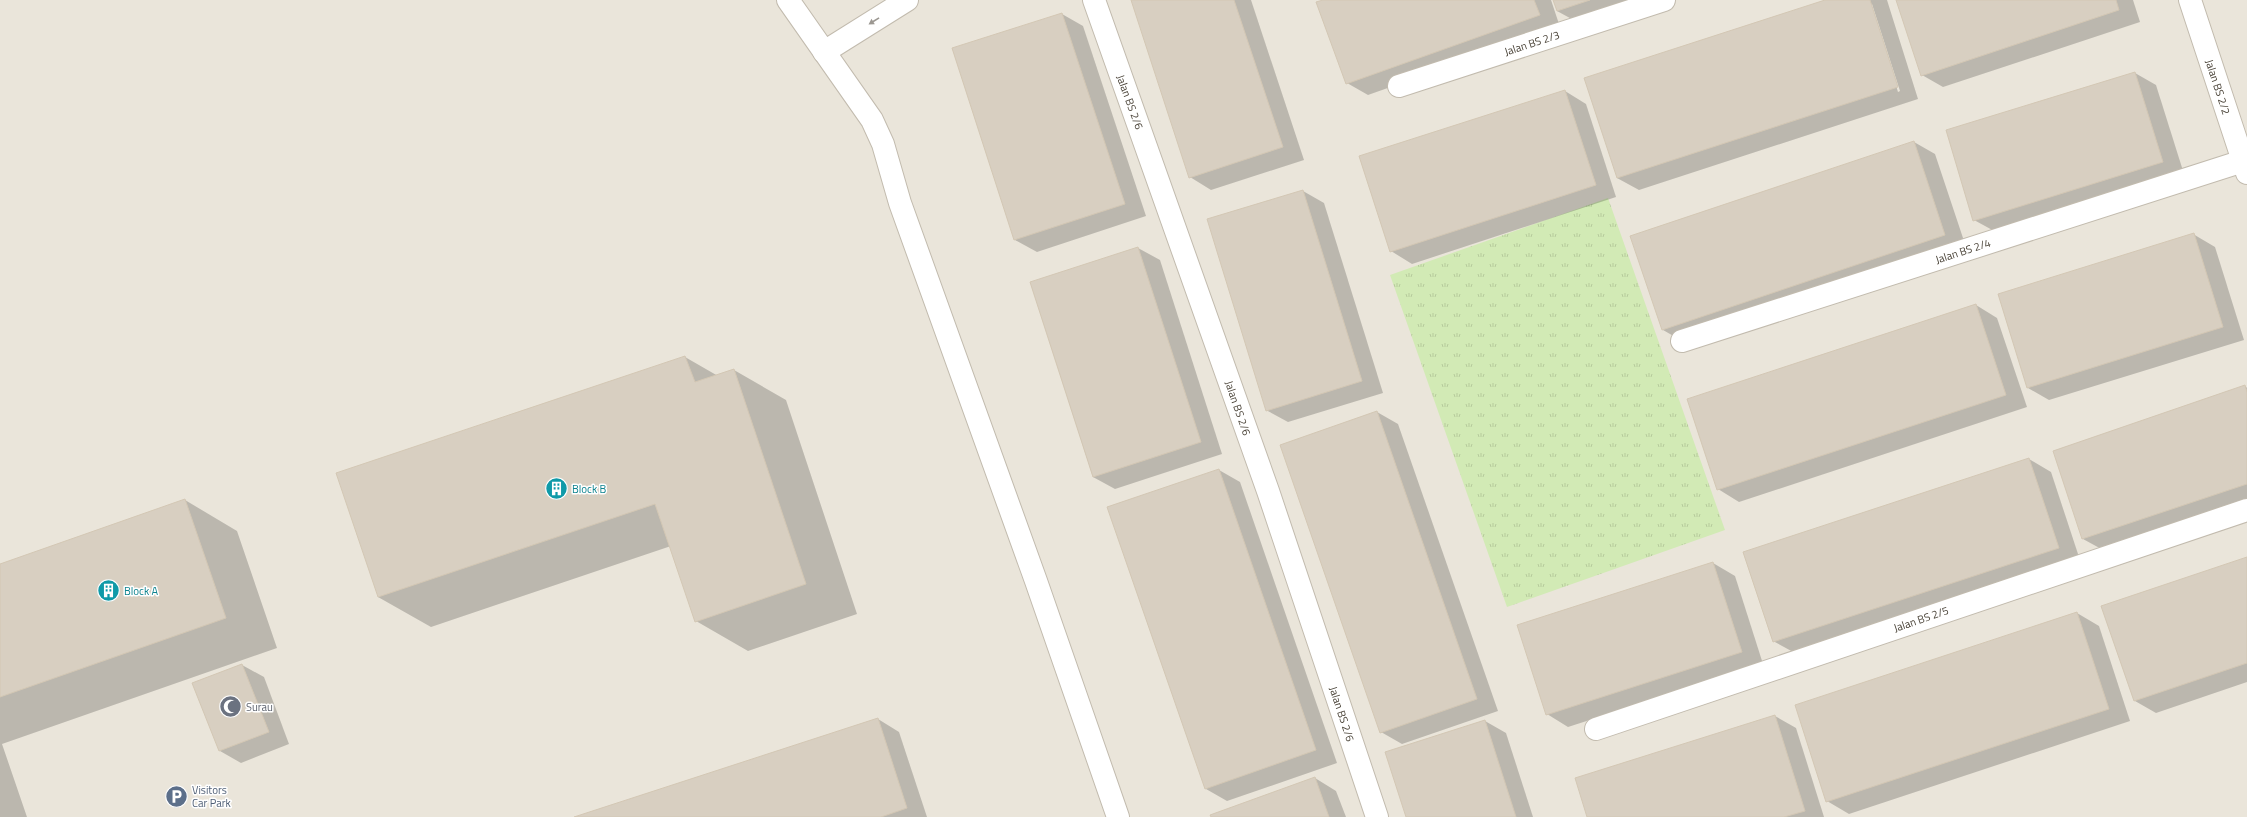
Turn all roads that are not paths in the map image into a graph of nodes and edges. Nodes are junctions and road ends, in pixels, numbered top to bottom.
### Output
1 (788, 0) edge
2 (907, 0) edge
3 (1094, 0) edge
4 (1664, 0) edge
5 (2190, 0) edge
6 (824, 52) junction
7 (1399, 86) dead end
8 (2245, 167) edge
9 (1682, 341) dead end
10 (2247, 510) edge
11 (1596, 729) dead end
12 (1118, 817) edge
13 (1377, 817) edge

1 - 6 street
2 -> 6 street
3 - 13 street, Jalan BS 2/6
4 - 7 street, Jalan BS 2/3
5 - 8 street, Jalan BS 2/2
6 - 12 street
8 - 9 street, Jalan BS 2/4
10 - 11 street, Jalan BS 2/5

